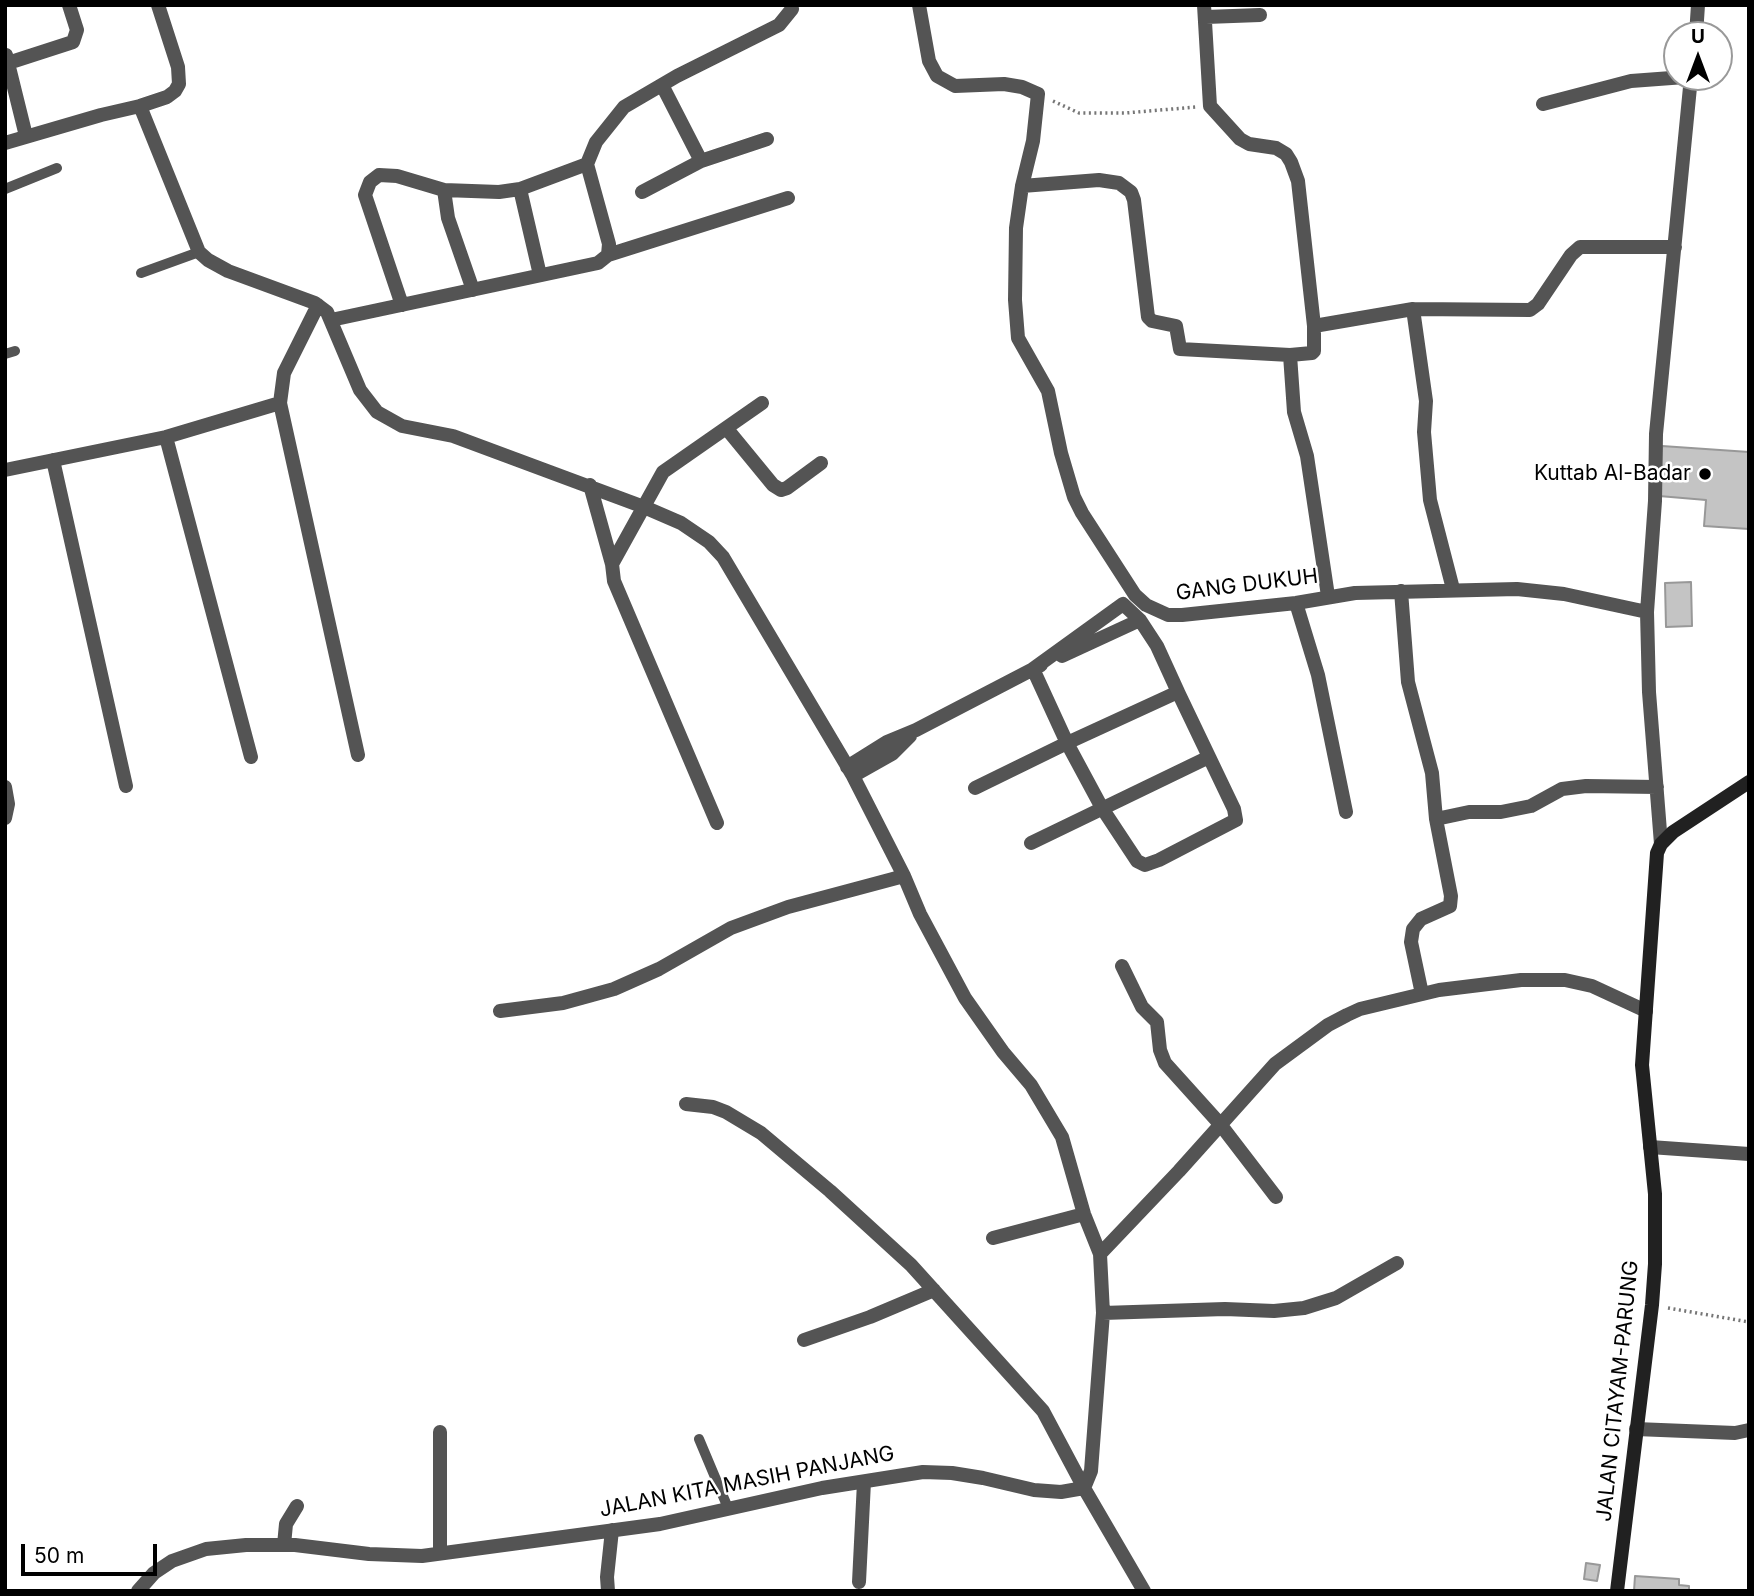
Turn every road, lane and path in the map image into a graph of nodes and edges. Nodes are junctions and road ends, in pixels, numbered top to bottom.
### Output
1 (69, 5) edge
2 (158, 5) edge
3 (792, 5) edge
4 (919, 5) edge
5 (1205, 11) edge
6 (1260, 15) dead end
7 (6, 60) edge
8 (1663, 79) edge
9 (662, 85) junction
10 (1691, 91) edge
11 (1038, 94) junction
12 (1543, 104) dead end
13 (140, 106) junction
14 (1210, 106) junction
15 (26, 136) junction
16 (767, 139) dead end
17 (5, 143) edge
18 (701, 161) junction
19 (587, 164) junction
20 (57, 168) dead end
21 (1022, 186) junction
22 (5, 189) edge
23 (520, 189) junction
24 (444, 190) junction
25 (642, 191) dead end
26 (789, 198) dead end
27 (1675, 247) junction
28 (200, 252) junction
29 (608, 255) junction
30 (141, 273) dead end
31 (540, 275) junction
32 (473, 290) junction
33 (318, 305) junction
34 (402, 305) junction
35 (1413, 309) junction
36 (331, 320) junction
37 (1314, 326) junction
38 (1290, 355) junction
39 (280, 403) junction
40 (762, 403) dead end
41 (727, 429) junction
42 (166, 437) junction
43 (53, 460) junction
44 (821, 463) dead end
45 (5, 470) edge
46 (590, 485) junction
47 (644, 507) junction
48 (611, 564) junction
49 (1452, 589) junction
50 (1401, 591) junction
51 (1328, 596) junction
52 (1296, 603) junction
53 (1647, 612) junction
54 (1140, 620) junction
55 (1033, 669) junction
56 (1178, 692) junction
57 (1066, 743) junction
58 (358, 755) dead end
59 (251, 757) dead end
60 (1209, 757) junction
61 (850, 772) junction
62 (1749, 782) edge
63 (126, 786) dead end
64 (5, 787) edge
65 (1657, 787) junction
66 (975, 788) dead end
67 (1102, 808) junction
68 (1346, 811) dead end
69 (5, 818) edge
70 (1436, 819) junction
71 (717, 823) dead end
72 (1031, 843) dead end
73 (1661, 844) junction
74 (904, 876) junction
75 (1122, 966) dead end
76 (1422, 994) junction
77 (500, 1011) dead end
78 (1646, 1011) junction
79 (686, 1104) dead end
80 (1220, 1124) junction
81 (1650, 1147) junction
82 (1749, 1154) edge
83 (1276, 1197) dead end
84 (1084, 1213) junction
85 (993, 1238) dead end
86 (1100, 1254) junction
87 (1398, 1262) dead end
88 (934, 1290) junction
89 (1652, 1305) junction
90 (1103, 1313) junction
91 (1749, 1322) edge
92 (804, 1340) dead end
93 (1636, 1429) junction
94 (1749, 1430) edge
95 (440, 1432) dead end
96 (699, 1438) dead end
97 (864, 1482) junction
98 (1084, 1488) junction
99 (297, 1506) dead end
100 (728, 1508) junction
101 (612, 1530) junction
102 (285, 1545) junction
103 (440, 1553) junction
104 (859, 1582) dead end
105 (138, 1591) edge
106 (608, 1591) edge
107 (1144, 1591) edge
108 (1617, 1591) edge

1 - 7 street
2 - 13 street
3 - 9 street
4 - 11 street
5 - 6 street
5 - 14 street
7 - 15 street
8 - 12 street
9 - 18 street
9 - 19 street
10 - 27 street
11 - 14 path
11 - 21 street, GANG DUKUH
13 - 15 street
13 - 28 street
14 - 37 street
15 - 17 street
16 - 18 street
18 - 25 street
19 - 23 street
19 - 29 street
20 - 22 lane
21 - 38 street
21 - 52 street, GANG DUKUH
23 - 24 street
23 - 31 street
24 - 32 street
24 - 34 street
26 - 29 street
27 - 35 street
27 - 53 street
28 - 30 lane
28 - 33 street
29 - 31 street
31 - 32 street
32 - 34 street
33 - 36 street
33 - 39 street
34 - 36 street
35 - 37 street
35 - 49 street
36 - 46 street
37 - 38 street
38 - 51 street
39 - 42 street
39 - 58 street
40 - 41 street
41 - 44 street
41 - 47 street
42 - 43 street
42 - 59 street
43 - 45 street
43 - 63 street
46 - 47 street
46 - 48 street
47 - 48 street
47 - 61 street
48 - 71 street
49 - 50 street, GANG DUKUH
49 - 53 street, GANG DUKUH
50 - 51 street, GANG DUKUH
50 - 70 street
51 - 52 street, GANG DUKUH
52 - 68 street
53 - 65 street
54 - 55 street
54 - 55 street
54 - 56 street
55 - 57 street
55 - 61 street
56 - 57 street
56 - 60 street
57 - 66 street
57 - 67 street
60 - 67 street
60 - 67 street
61 - 74 street
62 - 73 main road
64 - 69 street
65 - 70 street
65 - 73 street
67 - 72 street
70 - 76 street
73 - 78 main road, JALAN CITAYAM-PARUNG
74 - 77 street
74 - 84 street
75 - 80 street
76 - 78 street
76 - 80 street
78 - 81 main road, JALAN CITAYAM-PARUNG
79 - 88 street
80 - 83 street
80 - 86 street
81 - 82 street
81 - 89 main road, JALAN CITAYAM-PARUNG
84 - 85 street
84 - 86 street
86 - 90 street
87 - 90 street
88 - 92 street
88 - 98 street
89 - 91 path
89 - 93 main road, JALAN CITAYAM-PARUNG
90 - 98 street
93 - 94 street
93 - 108 main road, JALAN CITAYAM-PARUNG
95 - 103 street
96 - 100 lane
97 - 98 street, JALAN KITA MASIH PANJANG
97 - 100 street, JALAN KITA MASIH PANJANG
97 - 104 street
98 - 107 street
99 - 102 street
100 - 101 street, JALAN KITA MASIH PANJANG
101 - 103 street, JALAN KITA MASIH PANJANG
101 - 106 street
102 - 103 street, JALAN KITA MASIH PANJANG
102 - 105 street, JALAN KITA MASIH PANJANG

